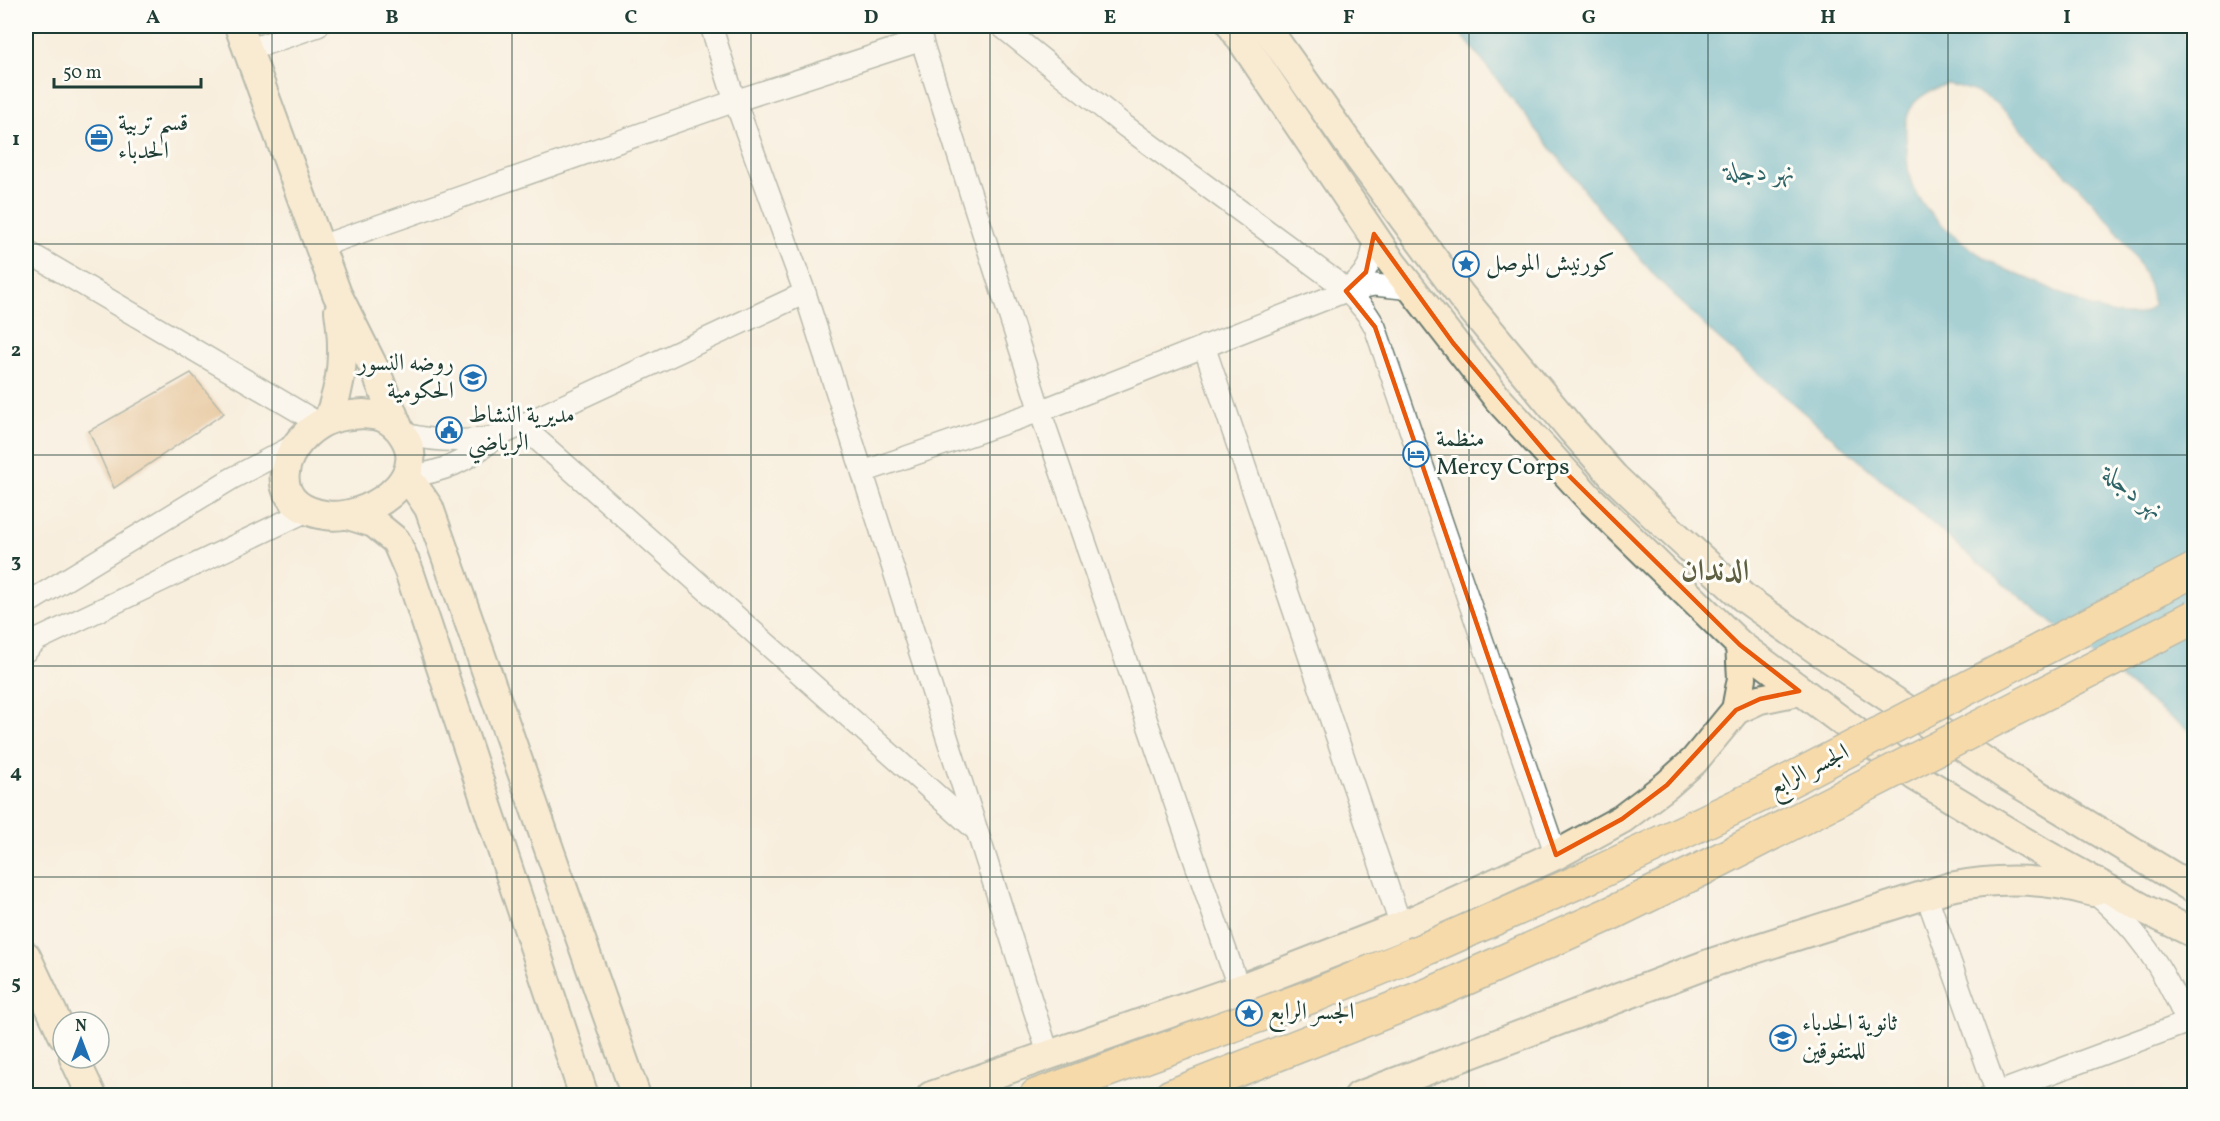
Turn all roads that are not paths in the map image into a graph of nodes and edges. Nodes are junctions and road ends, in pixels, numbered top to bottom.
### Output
1 (318, 26) edge
2 (711, 26) edge
3 (1001, 26) edge
4 (1232, 26) edge
5 (1265, 26) edge
6 (919, 33) edge
7 (243, 38) edge
8 (735, 101) junction
9 (1374, 234) junction
10 (321, 246) junction
11 (26, 251) edge
12 (1412, 289) junction
13 (1346, 291) junction
14 (805, 293) junction
15 (337, 294) junction
16 (1204, 346) junction
17 (1040, 411) junction
18 (324, 422) junction
19 (521, 425) junction
20 (400, 430) junction
21 (496, 437) junction
22 (295, 445) junction
23 (863, 472) junction
24 (405, 477) junction
25 (307, 511) junction
26 (348, 515) junction
27 (2194, 570) edge
28 (26, 604) edge
29 (2194, 617) edge
30 (1740, 645) junction
31 (26, 651) edge
32 (1799, 691) junction
33 (1736, 710) junction
34 (978, 831) junction
35 (2043, 854) junction
36 (1556, 855) junction
37 (2194, 889) edge
38 (2093, 892) junction
39 (1926, 894) junction
40 (2146, 910) junction
41 (2194, 933) edge
42 (1408, 940) junction
43 (26, 956) edge
44 (1239, 989) junction
45 (51, 1010) edge
46 (2191, 1021) edge
47 (1049, 1056) junction
48 (80, 1070) edge
49 (1995, 1094) edge
50 (92, 1095) edge
51 (584, 1095) edge
52 (636, 1095) edge
53 (931, 1095) edge
54 (1036, 1095) edge
55 (1171, 1095) edge
56 (1359, 1095) edge

1 - 7 street
2 - 8 street
3 - 13 street
4 - 9 street
5 - 37 street
6 - 8 street
6 - 17 street
7 - 10 street
8 - 10 street
8 - 14 street
9 - 12 street
9 - 13 street
10 - 15 street
11 - 18 street
12 - 13 street
12 - 30 street
13 - 16 street
13 - 36 street
14 - 19 street
14 - 23 street
15 - 18 street
15 - 20 street
16 - 17 street
16 - 42 street
17 - 23 street
17 - 44 street
18 - 20 street
18 - 22 street
19 - 21 street
19 - 34 street
20 - 21 street
20 - 24 street
21 - 24 street
22 - 25 street
22 - 28 street
23 - 34 street
24 - 26 street
24 - 52 street
25 - 26 street
25 - 31 street
26 - 51 street
27 - 42 main road, الجسر الرابع, bridge
29 - 55 main road, الجسر الرابع, bridge
30 - 32 street
30 - 33 street
32 - 33 street
32 - 35 street
33 - 36 street
34 - 47 street
35 - 38 street
35 - 40 street
36 - 42 street
38 - 39 street
38 - 40 street
38 - 46 street
39 - 49 street
39 - 56 street
40 - 41 street
42 - 44 street
42 - 54 main road, الجسر الرابع
43 - 45 street
44 - 47 street
46 - 49 street
47 - 53 street
48 - 50 street

